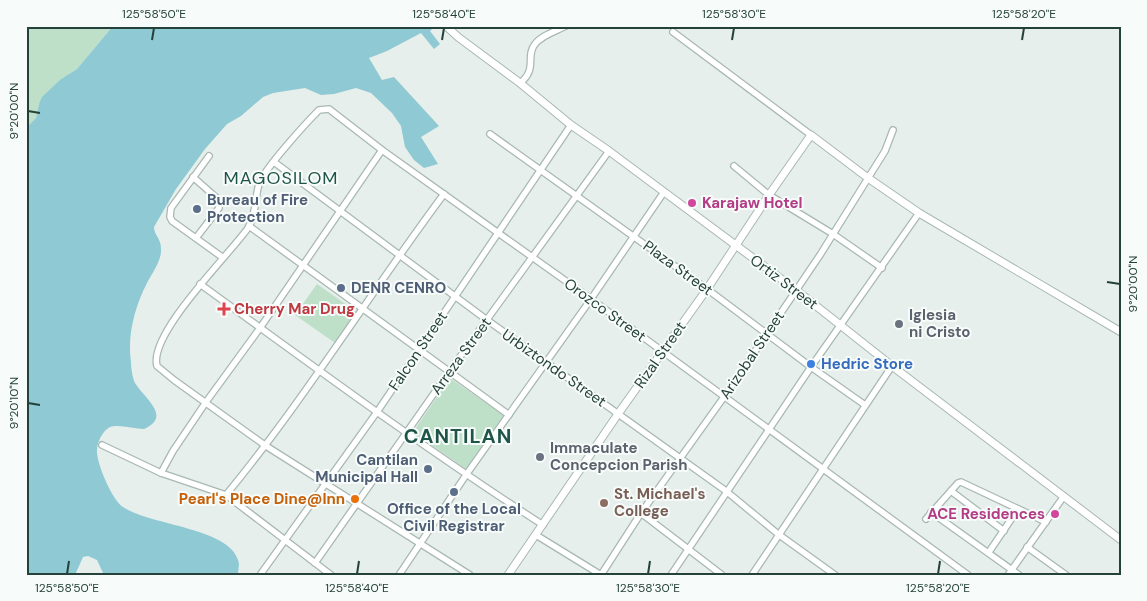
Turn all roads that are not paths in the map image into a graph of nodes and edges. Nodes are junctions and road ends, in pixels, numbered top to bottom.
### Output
1 (566, 26) edge
2 (447, 27) edge
3 (673, 32) dead end
4 (520, 83) junction
5 (572, 125) junction
6 (893, 130) dead end
7 (490, 134) dead end
8 (811, 135) junction
9 (382, 150) junction
10 (609, 151) junction
11 (209, 156) dead end
12 (274, 162) junction
13 (734, 166) dead end
14 (542, 170) junction
15 (193, 177) junction
16 (868, 178) junction
17 (664, 192) junction
18 (444, 194) junction
19 (576, 194) junction
20 (769, 195) junction
21 (339, 211) junction
22 (919, 213) junction
23 (249, 226) junction
24 (499, 234) junction
25 (833, 234) junction
26 (633, 236) junction
27 (196, 238) junction
28 (735, 246) junction
29 (398, 256) junction
30 (222, 257) junction
31 (532, 257) junction
32 (302, 265) junction
33 (882, 268) junction
34 (200, 284) junction
35 (707, 289) junction
36 (796, 290) junction
37 (455, 296) junction
38 (591, 299) junction
39 (362, 307) junction
40 (487, 320) junction
41 (841, 326) junction
42 (260, 328) junction
43 (766, 332) junction
44 (1121, 332) edge
45 (419, 351) junction
46 (663, 352) junction
47 (546, 363) junction
48 (892, 366) junction
49 (811, 367) junction
50 (319, 370) junction
51 (449, 372) junction
52 (724, 397) junction
53 (206, 402) junction
54 (865, 405) junction
55 (376, 412) junction
56 (618, 414) junction
57 (509, 415) junction
58 (769, 428) junction
59 (406, 433) junction
60 (102, 445) dead end
61 (266, 446) junction
62 (680, 459) junction
63 (823, 468) junction
64 (161, 473) junction
65 (466, 475) junction
66 (326, 485) junction
67 (726, 491) junction
68 (951, 491) junction
69 (226, 495) junction
70 (1064, 496) junction
71 (355, 504) junction
72 (1018, 509) junction
73 (931, 512) junction
74 (641, 513) junction
75 (926, 519) dead end
76 (1046, 522) junction
77 (543, 525) junction
78 (1004, 531) junction
79 (778, 534) junction
80 (536, 535) junction
81 (286, 540) junction
82 (1121, 540) edge
83 (421, 544) junction
84 (1027, 547) junction
85 (688, 548) junction
86 (988, 552) junction
87 (315, 563) junction
88 (1010, 572) edge
89 (260, 575) edge
90 (331, 575) edge
91 (399, 575) edge
92 (470, 575) edge
93 (508, 575) edge
94 (601, 575) edge
95 (671, 575) edge
96 (722, 575) edge
97 (752, 575) edge
98 (834, 575) edge
99 (968, 575) edge
100 (1019, 575) edge
101 (1066, 575) edge

1 - 4 street
2 - 4 street, Ortiz Street
3 - 8 street
4 - 5 street, Ortiz Street
5 - 10 street, Ortiz Street
5 - 14 street, Falcon Street
6 - 16 street, Arizobal Street
7 - 14 street, Plaza Street
8 - 16 street
8 - 20 street, Rizal Street
9 - 12 street, Orozco Street
9 - 18 street, Orozco Street
9 - 21 street
10 - 17 street, Ortiz Street
10 - 19 street, Arreza Street
11 - 15 street
12 - 21 street, Urbiztondo Street
12 - 23 street
13 - 20 street
14 - 19 street, Plaza Street
14 - 24 street, Falcon Street
15 - 27 street
15 - 27 street
16 - 22 street
16 - 25 street, Arizobal Street
17 - 26 street
17 - 28 street, Ortiz Street
18 - 24 street, Orozco Street
18 - 29 street
19 - 26 street, Plaza Street
19 - 31 street, Arreza Street
20 - 25 street
20 - 28 street, Rizal Street
21 - 29 street, Urbiztondo Street
21 - 32 street
22 - 33 street
22 - 44 street
23 - 30 street
23 - 32 street
24 - 31 street, Orozco Street
24 - 37 street, Falcon Street
25 - 33 street
25 - 36 street, Arizobal Street
26 - 35 street, Plaza Street
26 - 38 street
27 - 30 street
28 - 35 street, Rizal Street
28 - 36 street, Ortiz Street
29 - 37 street, Urbiztondo Street
29 - 39 street
30 - 34 street
31 - 38 street, Orozco Street
31 - 40 street, Arreza Street
32 - 39 street
32 - 42 street
33 - 41 street
34 - 42 street
34 - 53 street
35 - 43 street, Plaza Street
35 - 46 street, Rizal Street
36 - 41 street, Ortiz Street
36 - 43 street, Arizobal Street
37 - 40 street, Urbiztondo Street
37 - 45 street, Falcon Street
38 - 46 street, Orozco Street
38 - 47 street
39 - 45 street
39 - 50 street
40 - 47 street, Urbiztondo Street
40 - 51 street, Arreza Street
41 - 48 street, Ortiz Street
41 - 49 street
42 - 50 street
42 - 53 street
43 - 49 street, Plaza Street
43 - 52 street, Arizobal Street
45 - 51 street
45 - 55 street, Falcon Street
46 - 52 street, Orozco Street
46 - 56 street, Rizal Street
47 - 56 street, Urbiztondo Street
47 - 57 street
48 - 54 street
48 - 70 street, Ortiz Street
49 - 54 street, Plaza Street
49 - 58 street
50 - 55 street
50 - 61 street
51 - 57 street
51 - 59 street, Arreza Street
52 - 58 street, Orozco Street
52 - 62 street, Arizobal Street
53 - 61 street
53 - 64 street
54 - 63 street
55 - 59 street
55 - 66 street, Falcon Street
56 - 62 street, Urbiztondo Street
56 - 77 street, Rizal Street
57 - 65 street
58 - 63 street, Orozco Street
58 - 67 street
59 - 65 street
59 - 71 street, Arreza Street
60 - 64 street
61 - 66 street
61 - 69 street
62 - 67 street, Urbiztondo Street
62 - 74 street, Arizobal Street
63 - 79 street
63 - 99 street, Orozco Street
64 - 69 street
65 - 77 street
65 - 83 street
66 - 71 street
66 - 81 street, Falcon Street
67 - 79 street, Urbiztondo Street
67 - 85 street
68 - 72 street
68 - 73 street
68 - 78 street
69 - 81 street
70 - 76 street
70 - 82 street, Ortiz Street
71 - 83 street
71 - 87 street, Arreza Street
72 - 76 street
72 - 78 street
73 - 75 street
73 - 86 street
74 - 85 street
74 - 94 street, Arizobal Street
76 - 84 street
77 - 80 street, Rizal Street
78 - 86 street
79 - 97 street
79 - 98 street, Urbiztondo Street
80 - 93 street, Rizal Street
80 - 94 street
81 - 87 street
81 - 89 street, Falcon Street
83 - 91 street
83 - 92 street
84 - 88 street
84 - 101 street
85 - 95 street
85 - 96 street
86 - 88 street
87 - 90 street
88 - 100 street

